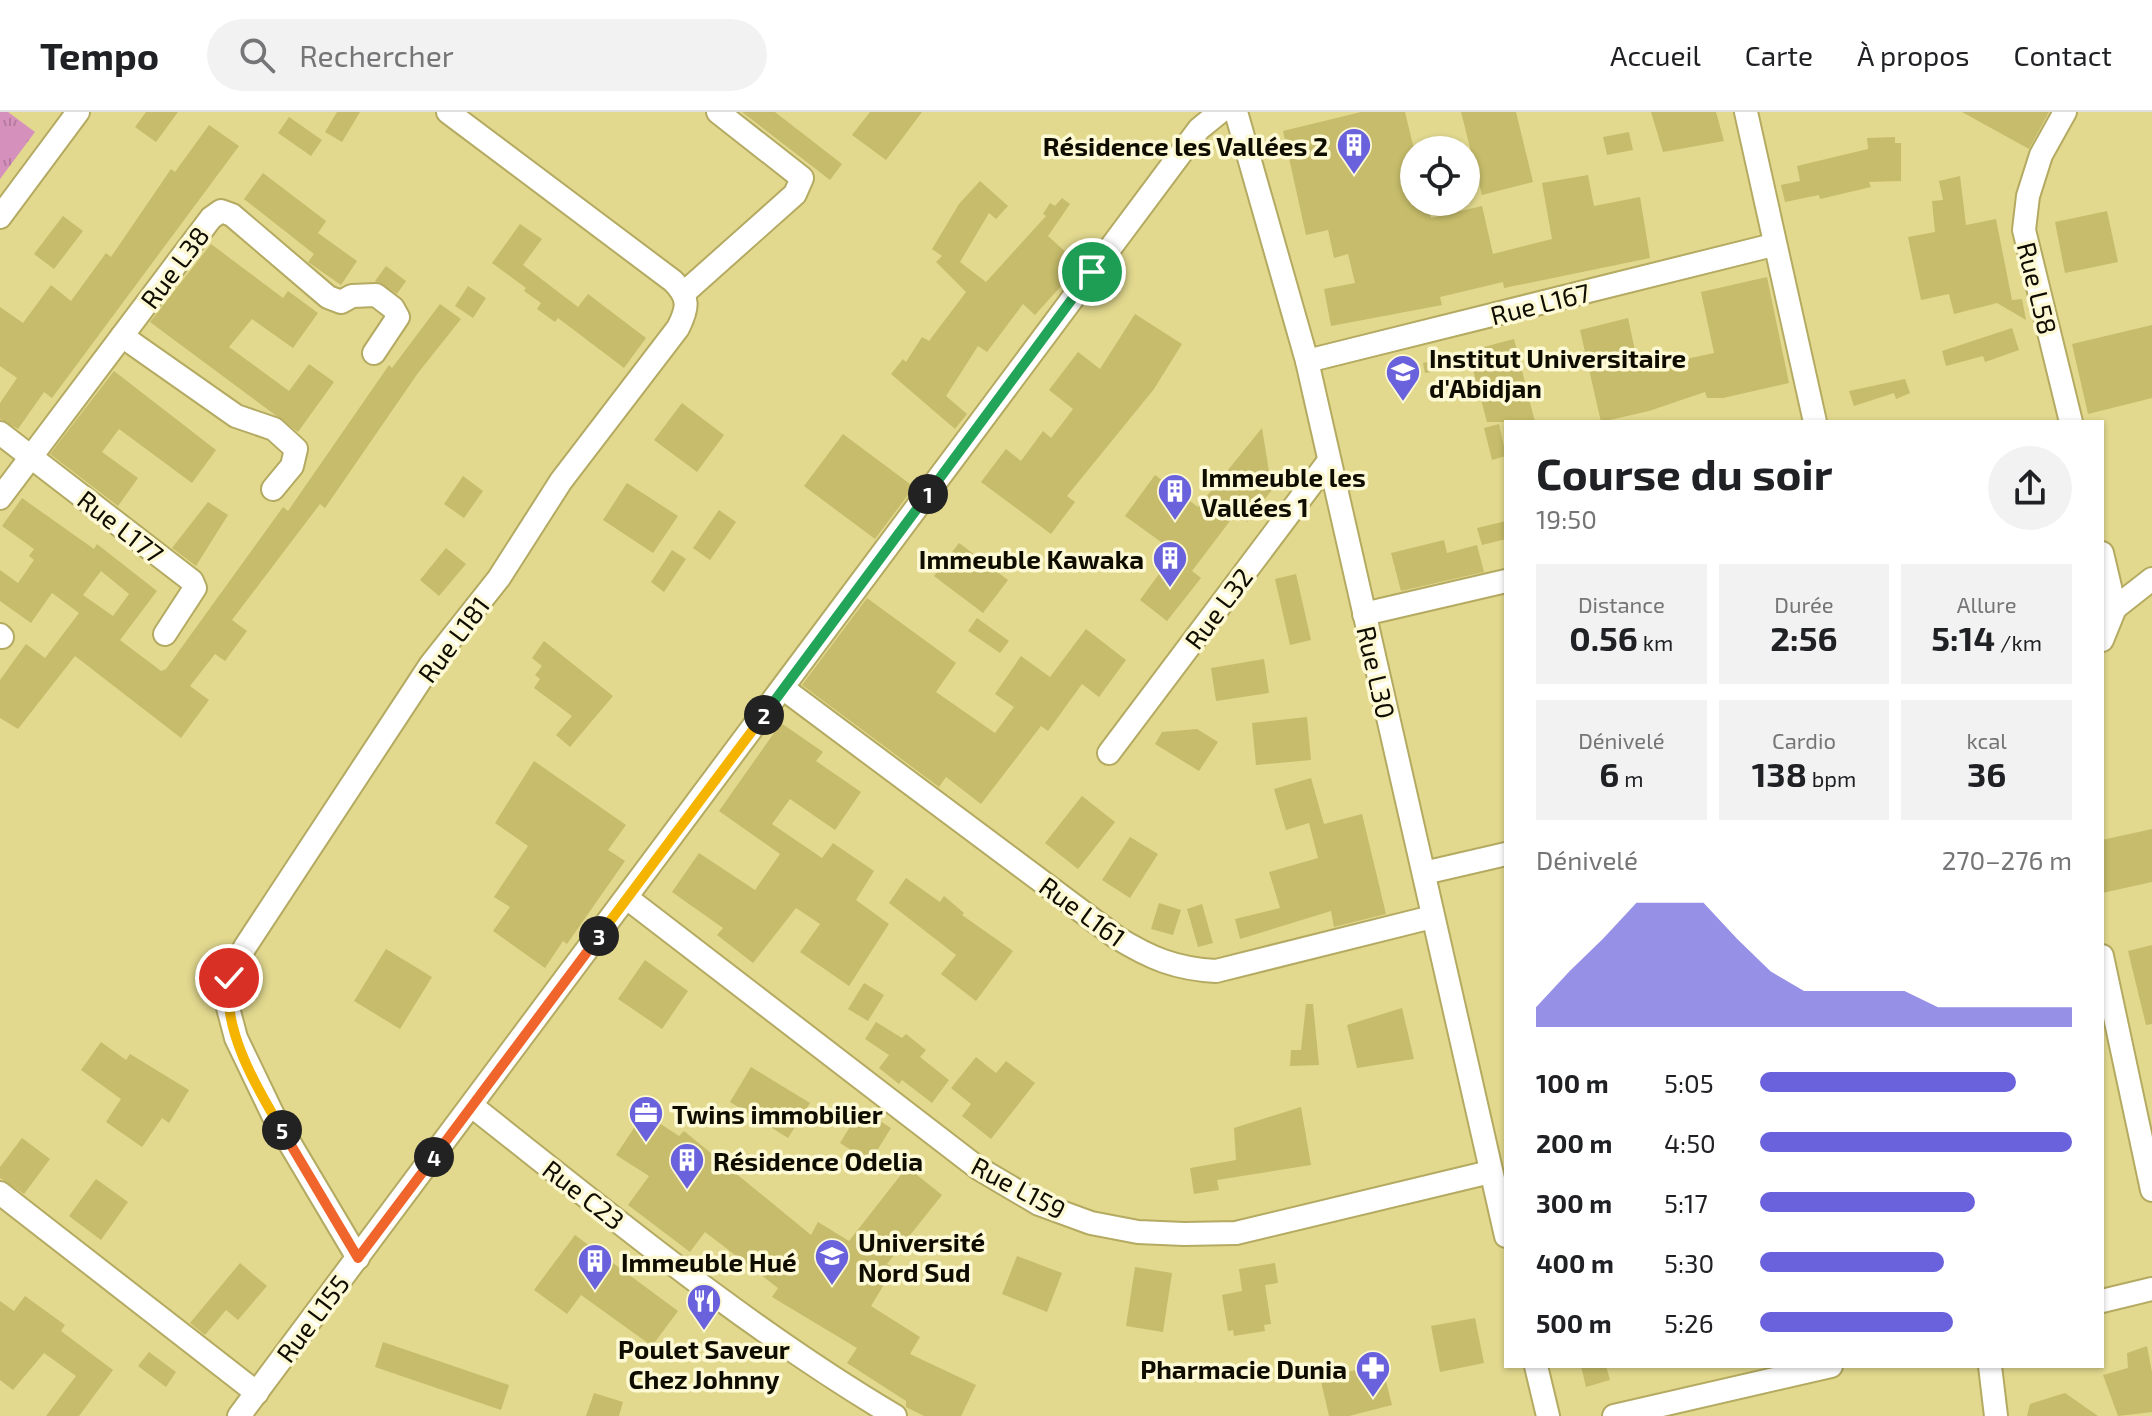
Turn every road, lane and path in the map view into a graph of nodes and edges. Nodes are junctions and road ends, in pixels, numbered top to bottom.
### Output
1 (78, 112) edge
2 (448, 112) edge
3 (718, 112) edge
4 (1220, 112) edge
5 (1236, 112) edge
6 (1746, 112) edge
7 (2065, 112) edge
8 (0, 217) edge
9 (1773, 245) junction
10 (684, 293) junction
11 (122, 336) junction
12 (374, 353) dead end
13 (1307, 361) junction
14 (1815, 420) edge
15 (2071, 420) edge
16 (0, 433) edge
17 (32, 455) junction
18 (1328, 462) junction
19 (273, 489) dead end
20 (0, 498) edge
21 (2104, 561) edge
22 (2152, 579) edge
23 (1504, 581) edge
24 (2115, 608) junction
25 (1364, 614) junction
26 (165, 634) dead end
27 (2104, 635) edge
28 (784, 689) junction
29 (1109, 753) dead end
30 (1504, 854) edge
31 (1424, 873) junction
32 (627, 898) junction
33 (1432, 917) junction
34 (2104, 965) edge
35 (472, 1106) junction
36 (1490, 1172) junction
37 (2152, 1190) edge
38 (0, 1193) edge
39 (1503, 1210) edge
40 (358, 1258) junction
41 (2152, 1289) edge
42 (2104, 1301) edge
43 (1536, 1368) edge
44 (1822, 1368) edge
45 (1990, 1368) edge
46 (257, 1393) junction
47 (239, 1416) edge
48 (895, 1416) edge
49 (1548, 1416) edge
50 (1614, 1416) edge
51 (1996, 1416) edge

1 - 8 street
2 - 10 street
3 - 10 street
4 - 28 street, Rue L155
5 - 13 street, Rue L30
6 - 9 street
7 - 15 street, Rue L58
9 - 13 street, Rue L167
9 - 14 street
10 - 40 street, Rue L181
11 - 12 street, Rue L38
11 - 17 street, Rue L38
11 - 19 street
13 - 18 street, Rue L30
16 - 17 street, Rue L177
17 - 20 street, Rue L38
17 - 26 street, Rue L177
18 - 25 street, Rue L30
18 - 29 street, Rue L32
21 - 24 street
22 - 24 street
23 - 25 street
24 - 27 street
25 - 31 street, Rue L30
28 - 32 street, Rue L155
28 - 33 street, Rue L161
30 - 31 street
31 - 33 street, Rue L30
32 - 35 street, Rue L155
32 - 36 street, Rue L159
33 - 36 street, Rue L30
34 - 37 street
35 - 40 street, Rue L155
35 - 48 street, Rue C23
36 - 39 street, Rue L30
38 - 46 street
40 - 46 street, Rue L155
41 - 42 street
43 - 49 street
44 - 50 street
45 - 51 street
46 - 47 street, Rue L155

